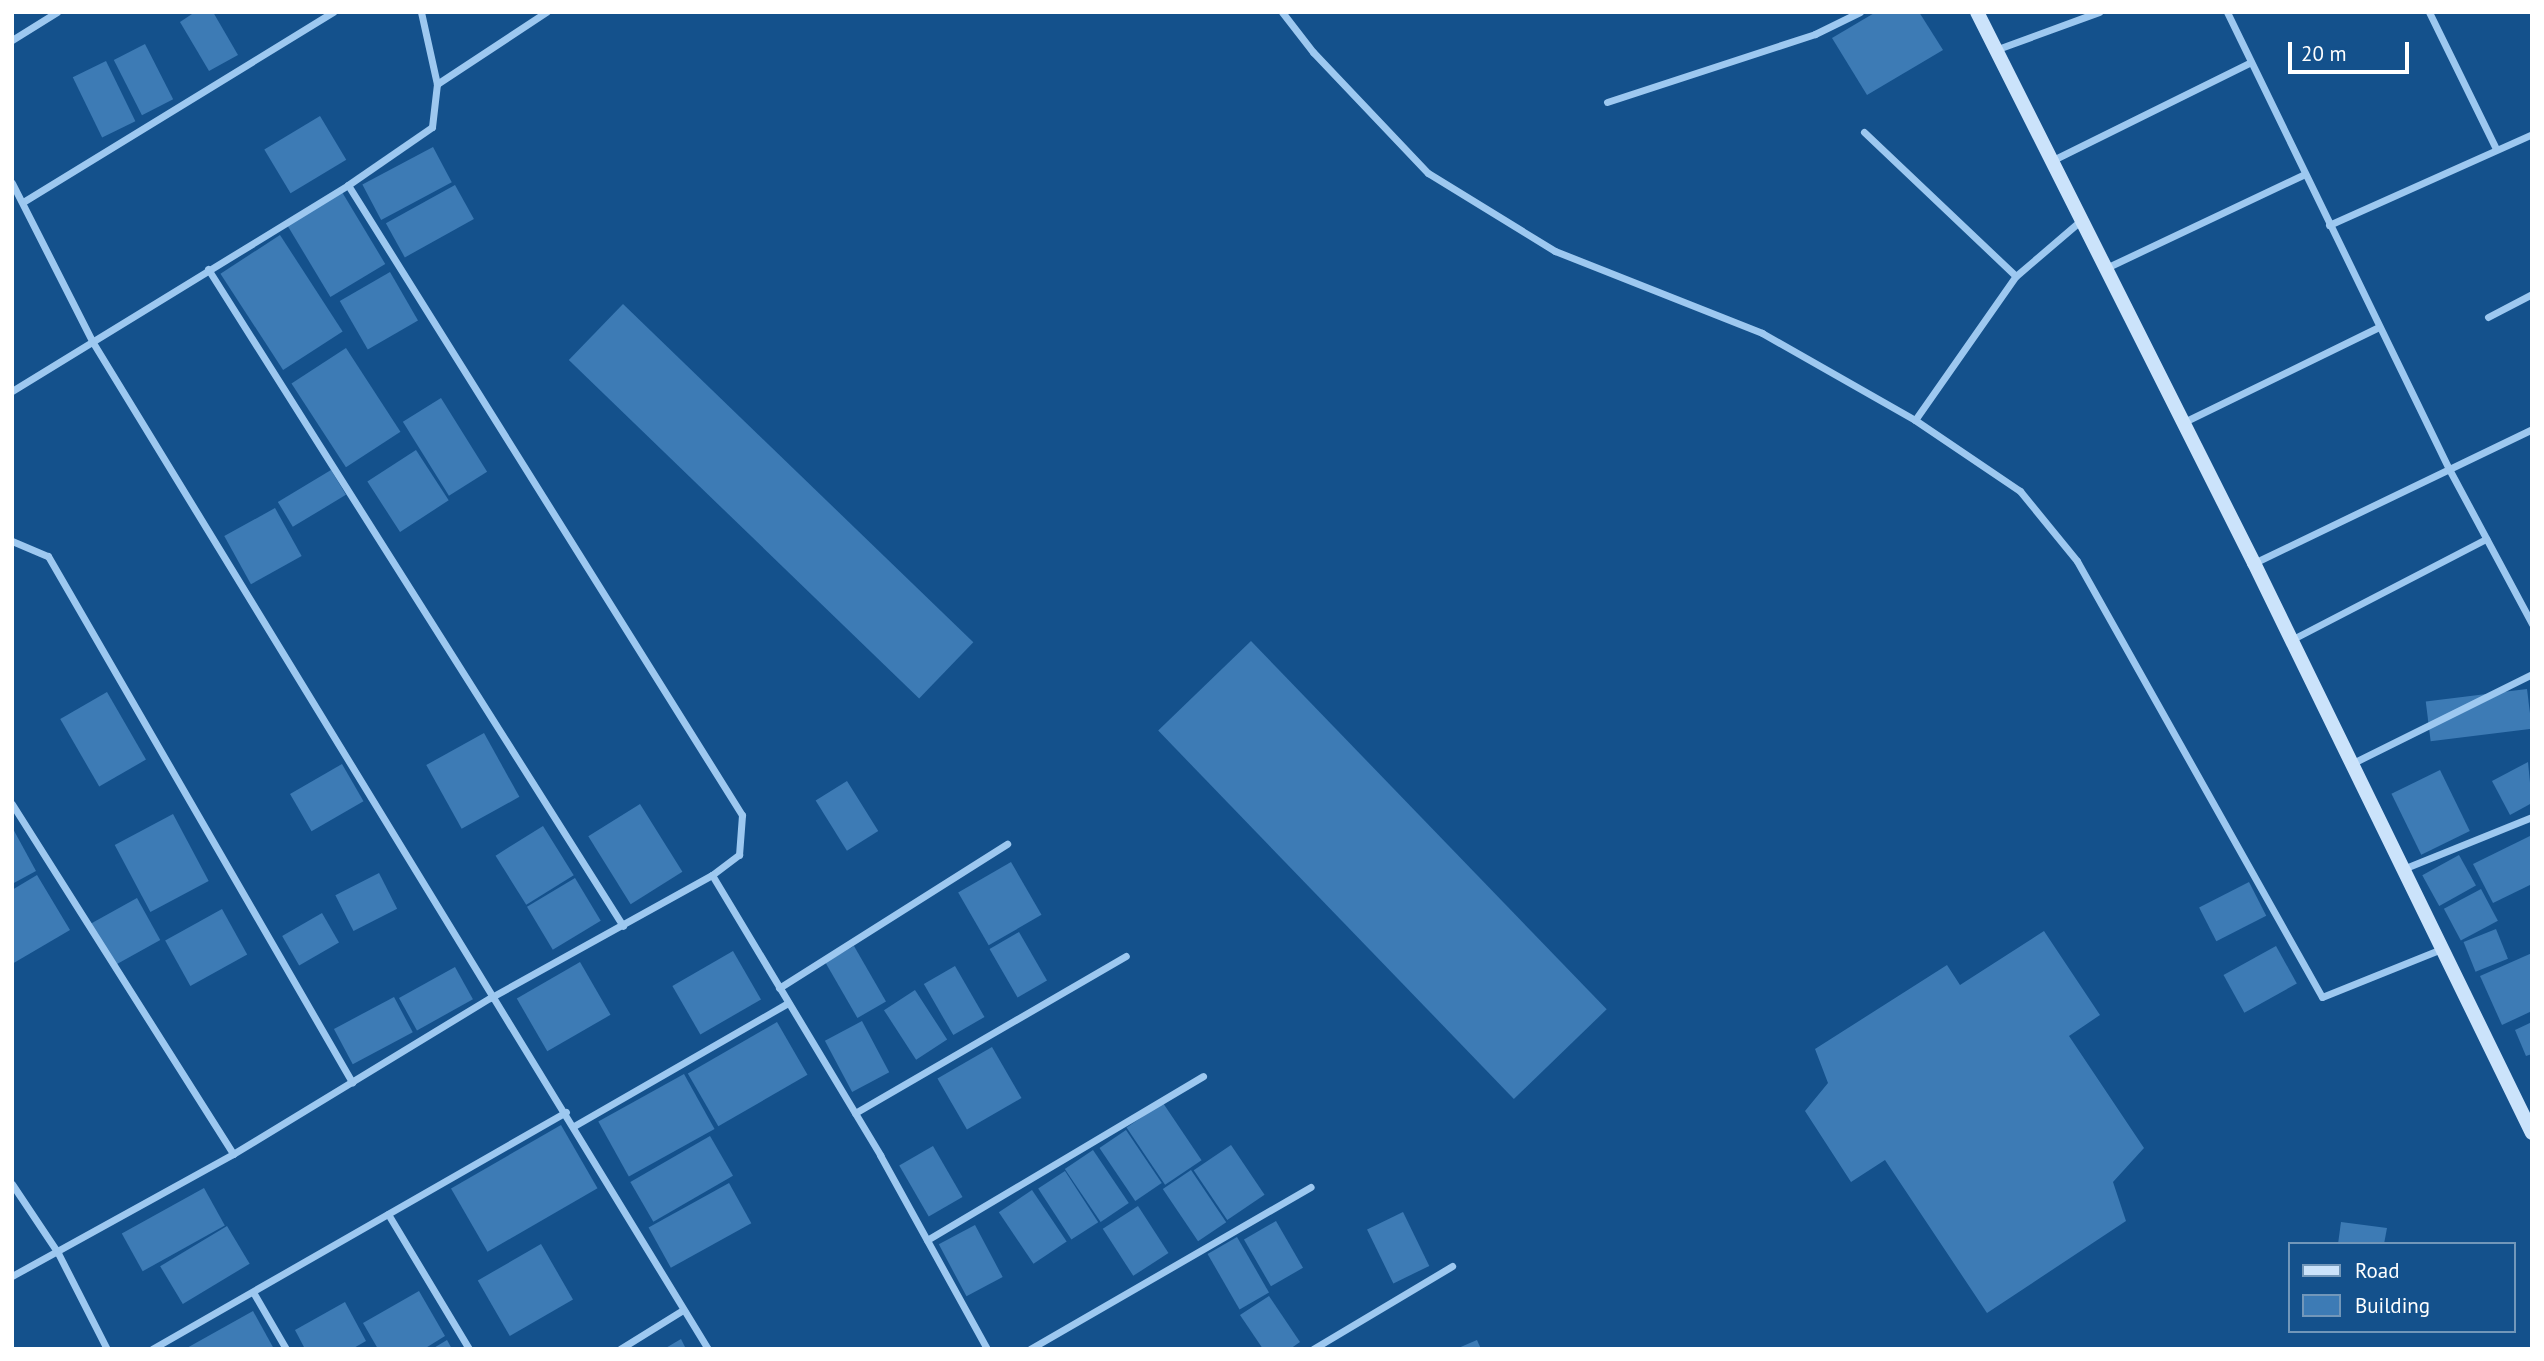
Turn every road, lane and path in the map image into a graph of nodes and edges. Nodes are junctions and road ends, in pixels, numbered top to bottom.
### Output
1 (57, 12) edge
2 (333, 12) edge
3 (421, 12) edge
4 (546, 12) edge
5 (1282, 12) edge
6 (1860, 12) edge
7 (1977, 12) edge
8 (2099, 12) edge
9 (2227, 12) edge
10 (2429, 12) edge
11 (12, 40) edge
12 (1995, 50) junction
13 (2251, 62) junction
14 (437, 84) junction
15 (1607, 102) dead end
16 (1864, 131) dead end
17 (2532, 134) edge
18 (2496, 149) junction
19 (2050, 162) junction
20 (2305, 174) junction
21 (12, 183) edge
22 (348, 185) junction
23 (23, 202) junction
24 (2079, 222) junction
25 (2329, 225) junction
26 (208, 269) junction
27 (2103, 269) junction
28 (2016, 276) junction
29 (2532, 294) edge
30 (2488, 317) dead end
31 (2379, 327) junction
32 (92, 341) junction
33 (12, 391) edge
34 (1915, 420) junction
35 (2182, 422) junction
36 (2532, 429) edge
37 (2449, 469) junction
38 (2486, 539) junction
39 (12, 541) edge
40 (2254, 563) junction
41 (2532, 624) edge
42 (2291, 640) junction
43 (2532, 674) edge
44 (2351, 764) junction
45 (12, 804) edge
46 (2532, 817) edge
47 (1007, 844) dead end
48 (2401, 870) junction
49 (712, 875) junction
50 (623, 926) junction
51 (2439, 950) junction
52 (1126, 956) dead end
53 (779, 988) junction
54 (490, 999) junction
55 (788, 1003) junction
56 (1203, 1076) dead end
57 (352, 1082) junction
58 (566, 1112) junction
59 (855, 1113) junction
60 (574, 1126) junction
61 (2532, 1133) edge
62 (233, 1154) junction
63 (12, 1184) edge
64 (1311, 1187) dead end
65 (388, 1214) junction
66 (927, 1240) junction
67 (58, 1253) junction
68 (1452, 1266) dead end
69 (12, 1276) edge
70 (253, 1292) junction
71 (683, 1310) junction
72 (107, 1349) edge
73 (152, 1349) edge
74 (286, 1349) edge
75 (469, 1349) edge
76 (620, 1349) edge
77 (708, 1349) edge
78 (987, 1349) edge
79 (1030, 1349) edge
80 (1313, 1349) edge

1 - 11 street
2 - 23 street
3 - 14 street
4 - 14 street
5 - 34 street
6 - 15 street
7 - 12 street
8 - 12 street
9 - 13 street
10 - 18 street
12 - 19 street
13 - 19 street
13 - 20 street
14 - 22 street
16 - 28 street
17 - 18 street
18 - 25 street
19 - 24 street
20 - 25 street
20 - 27 street
21 - 23 street
22 - 26 street
22 - 49 street
23 - 32 street
24 - 27 street
24 - 28 street
25 - 31 street
26 - 32 street
26 - 50 street
27 - 35 street
28 - 34 street
29 - 30 street
31 - 35 street
31 - 37 street
32 - 33 street
32 - 54 street
34 - 51 street
35 - 40 street
36 - 37 street
37 - 38 street
37 - 40 street
38 - 41 street
38 - 42 street
39 - 57 street
40 - 42 street
42 - 44 street
43 - 44 street
44 - 48 street
45 - 62 street
46 - 48 street
47 - 53 street
48 - 51 street
49 - 50 street
49 - 53 street
50 - 54 street
51 - 61 street
52 - 59 street
53 - 55 street
54 - 57 street
54 - 58 street
55 - 59 street
55 - 60 street
56 - 66 street
57 - 62 street
58 - 60 street
58 - 65 street
59 - 66 street
60 - 71 street
62 - 67 street
63 - 67 street
64 - 79 street
65 - 70 street
65 - 75 street
66 - 78 street
67 - 69 street
67 - 72 street
68 - 80 street
70 - 73 street
70 - 74 street
71 - 76 street
71 - 77 street

